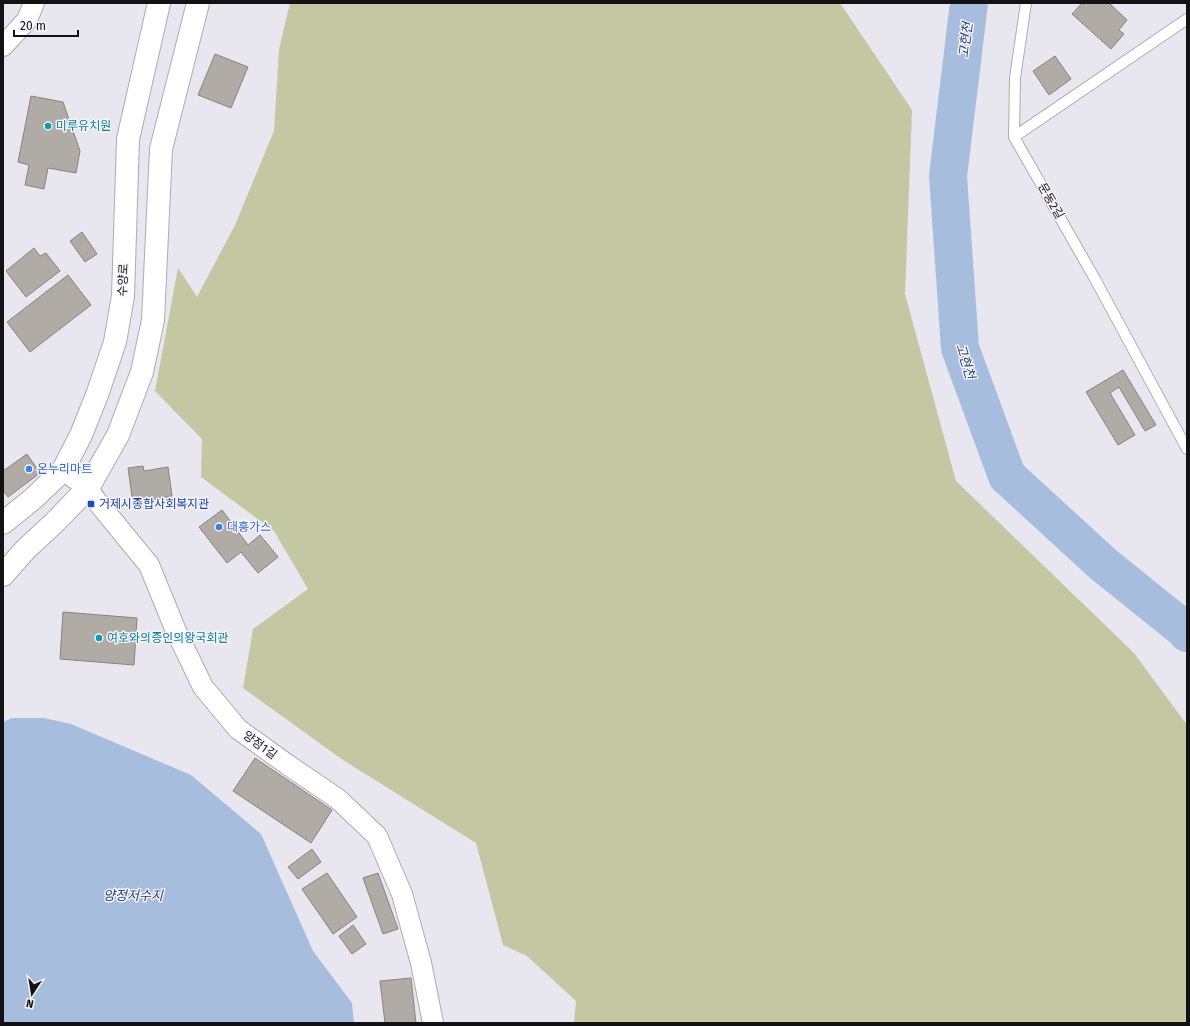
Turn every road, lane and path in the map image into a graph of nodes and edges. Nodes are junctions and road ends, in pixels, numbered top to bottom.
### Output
1 (34, 3) edge
2 (159, 3) edge
3 (1026, 3) edge
4 (194, 4) edge
5 (1187, 19) edge
6 (3, 46) edge
7 (1014, 137) junction
8 (1187, 449) edge
9 (63, 470) junction
10 (88, 488) junction
11 (3, 523) edge
12 (3, 575) edge
13 (433, 1023) edge

1 - 6 street
2 - 9 street, 수양로
3 - 7 lane
4 - 10 street
5 - 7 lane
7 - 8 lane, 문동2길
9 - 10 street, 양정1길
9 - 11 street, 수양로
10 - 12 street
10 - 13 street, 양정1길

